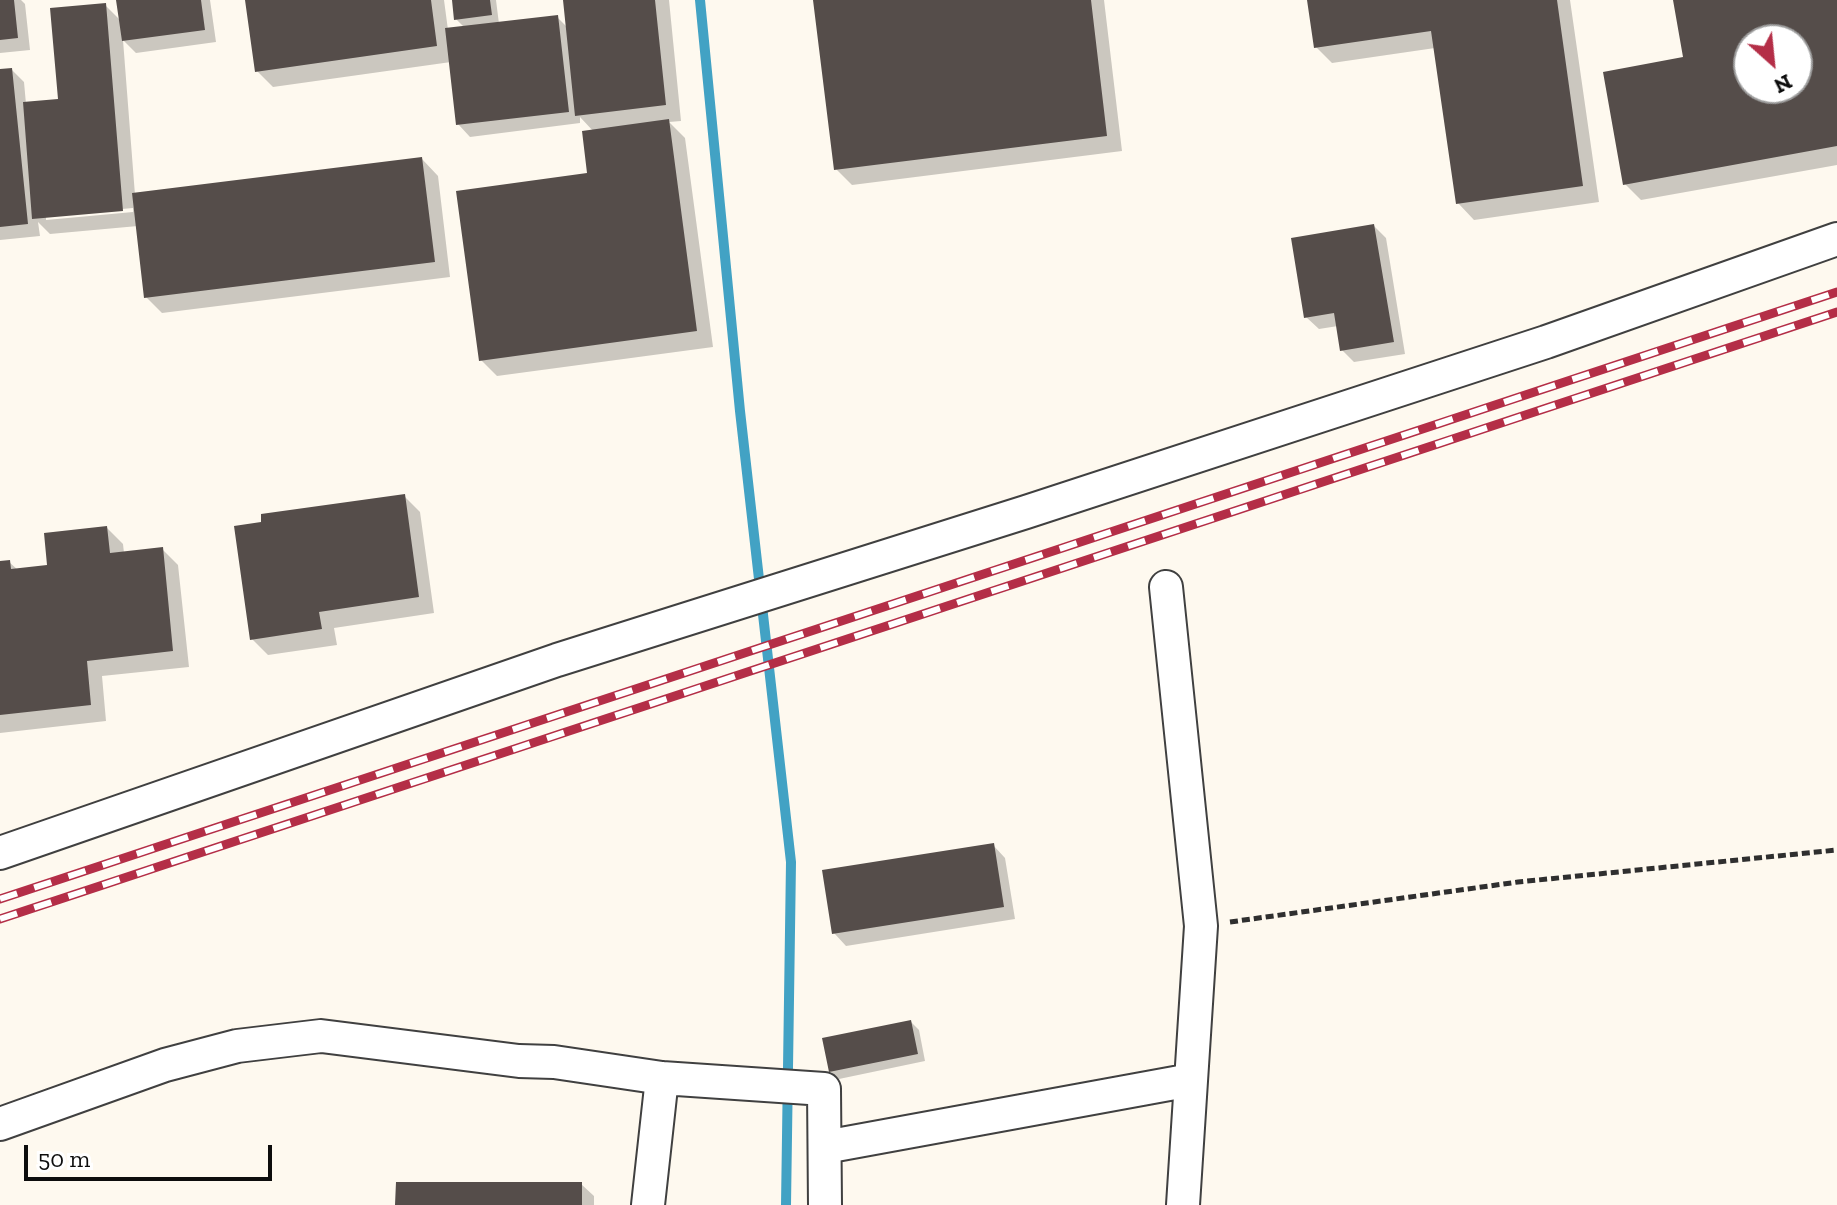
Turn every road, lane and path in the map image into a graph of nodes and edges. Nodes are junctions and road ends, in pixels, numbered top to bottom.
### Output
1 (1837, 239) edge
2 (1166, 587) dead end
3 (1837, 850) edge
4 (0, 853) edge
5 (1201, 926) junction
6 (662, 1078) junction
7 (1191, 1080) junction
8 (0, 1124) edge
9 (825, 1147) junction
10 (648, 1205) edge
11 (825, 1205) edge
12 (1183, 1205) edge

1 - 4 street
2 - 5 street
3 - 5 path
5 - 7 street
6 - 8 street
6 - 9 street
6 - 10 street
7 - 9 street
7 - 12 street
9 - 11 street

